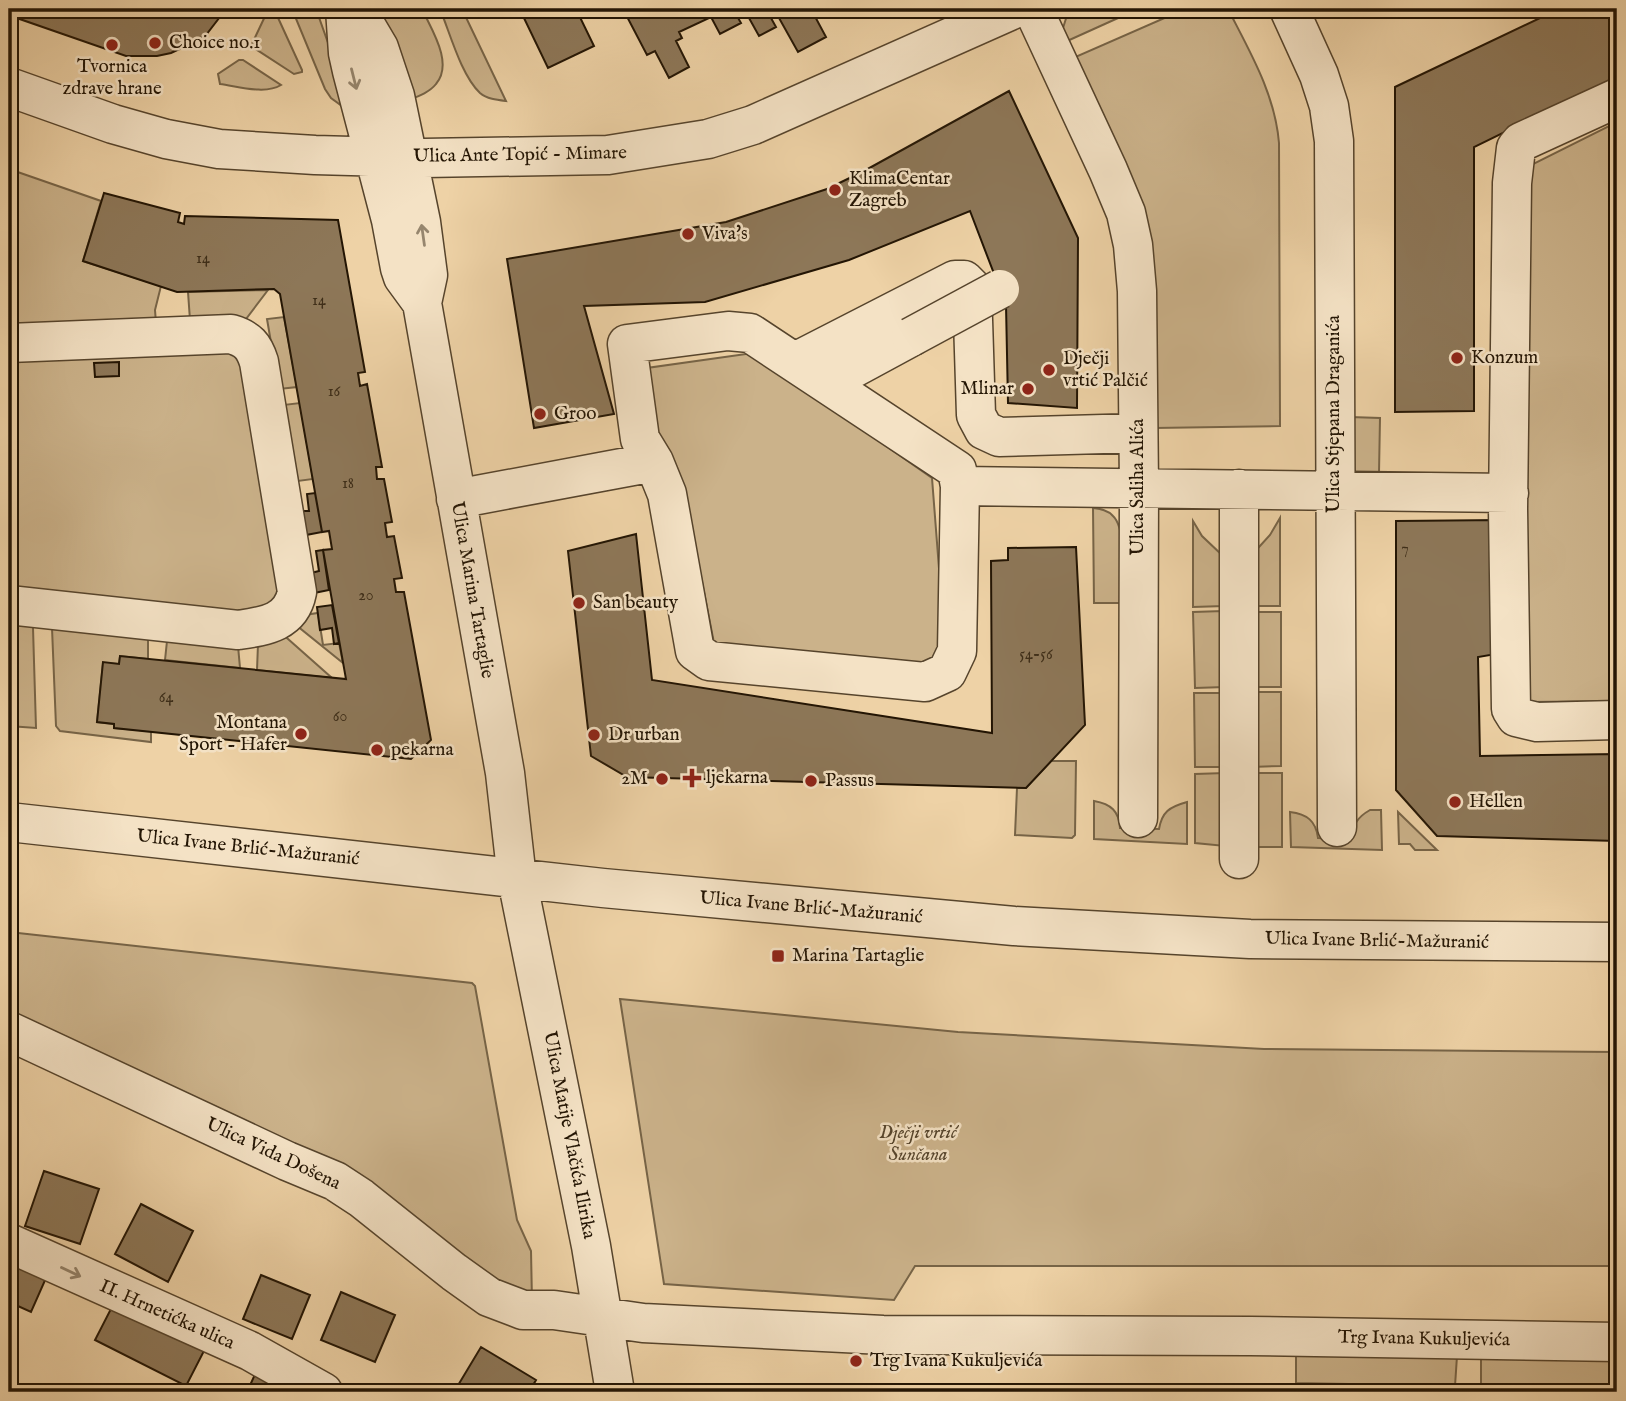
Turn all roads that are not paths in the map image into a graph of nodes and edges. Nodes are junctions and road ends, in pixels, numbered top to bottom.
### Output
1 (1014, 9) edge
2 (1033, 9) edge
3 (1289, 9) edge
4 (346, 10) edge
5 (9, 87) edge
6 (1617, 98) edge
7 (392, 157) junction
8 (1000, 289) dead end
9 (9, 343) edge
10 (795, 362) junction
11 (826, 383) junction
12 (1138, 433) junction
13 (654, 462) junction
14 (960, 486) junction
15 (1139, 487) junction
16 (1239, 489) junction
17 (1334, 490) junction
18 (1509, 493) junction
19 (456, 499) junction
20 (9, 605) edge
21 (1617, 720) edge
22 (1138, 818) dead end
23 (9, 822) edge
24 (1336, 827) dead end
25 (1239, 859) dead end
26 (517, 879) junction
27 (1617, 942) edge
28 (9, 1031) edge
29 (9, 1243) edge
30 (601, 1317) junction
31 (1617, 1342) edge
32 (323, 1392) edge
33 (615, 1392) edge

1 - 7 street, Ulica Ante Topić - Mimare
2 - 12 street, Ulica Saliha Alića
3 - 17 street, Ulica Stjepana Draganića
4 - 7 street, Ulica Marina Tartaglie
5 - 7 street, Ulica Ante Topić - Mimare
6 - 18 street
7 - 19 street, Ulica Marina Tartaglie
8 - 11 street, bridge
9 - 20 street
10 - 11 street
10 - 12 street
10 - 13 street
11 - 14 street
12 - 15 street, Ulica Saliha Alića
13 - 14 street
13 - 19 street
14 - 15 street
15 - 16 street
15 - 22 street, Ulica Saliha Alića
16 - 17 street
16 - 25 street
17 - 18 street
17 - 24 street, Ulica Stjepana Draganića
18 - 21 street
19 - 26 street, Ulica Marina Tartaglie
23 - 26 street, Ulica Ivane Brlić-Mažuranić
26 - 27 street, Ulica Ivane Brlić-Mažuranić
26 - 30 street, Ulica Matije Vlačića Ilirika
28 - 30 street, Ulica Vida Došena
29 -> 32 street, II. Hrnetićka ulica
30 - 31 street, Trg Ivana Kukuljevića
30 - 33 street, Ulica Matije Vlačića Ilirika

